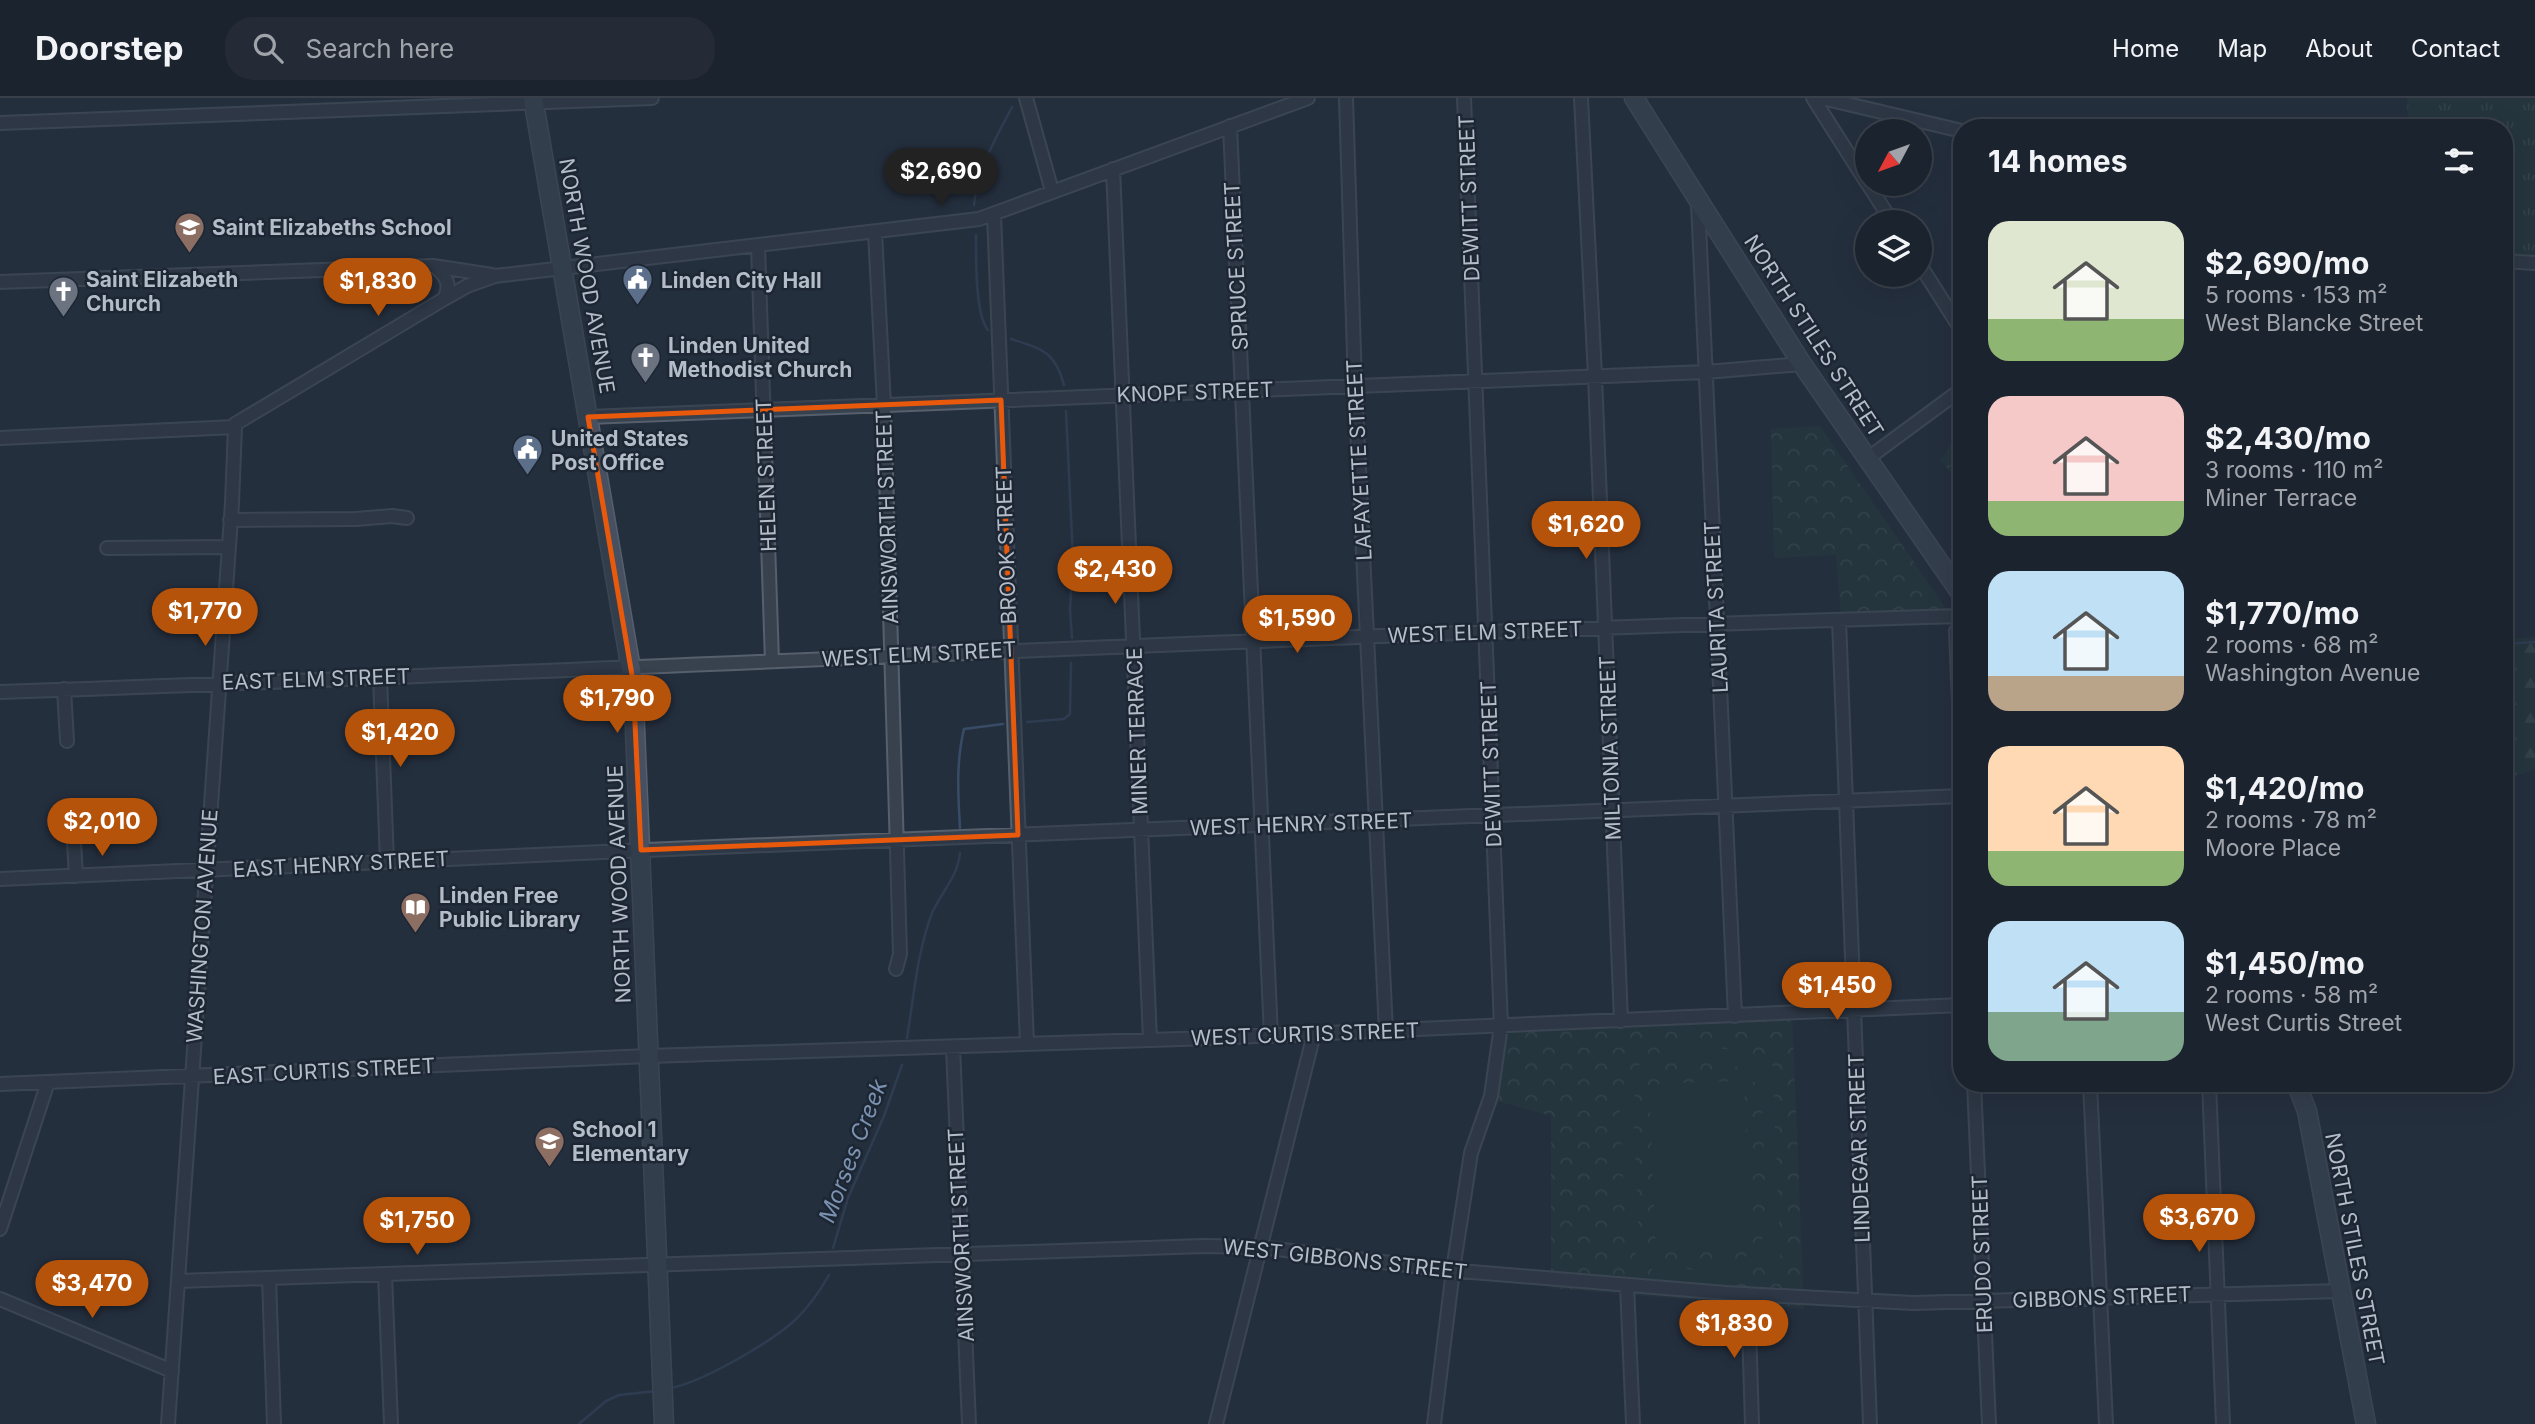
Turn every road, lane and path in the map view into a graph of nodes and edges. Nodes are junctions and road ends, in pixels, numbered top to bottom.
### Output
1 (652, 98) edge
2 (1026, 98) edge
3 (1308, 98) edge
4 (1346, 98) edge
5 (1464, 98) edge
6 (1581, 98) edge
7 (1634, 98) edge
8 (1813, 98) edge
9 (1822, 98) edge
10 (533, 101) edge
11 (0, 122) edge
12 (1230, 126) junction
13 (1953, 129) edge
14 (1855, 164) edge
15 (1113, 169) junction
16 (1052, 191) junction
17 (1698, 199) junction
18 (994, 215) junction
19 (874, 232) junction
20 (758, 246) junction
21 (2513, 262) edge
22 (2535, 263) edge
23 (433, 266) junction
24 (563, 268) junction
25 (495, 276) junction
26 (0, 282) edge
27 (1932, 284) edge
28 (444, 299) junction
29 (1953, 317) edge
30 (1802, 364) junction
31 (1706, 372) junction
32 (1595, 376) junction
33 (1476, 381) junction
34 (1355, 386) junction
35 (1241, 390) junction
36 (1123, 395) junction
37 (1953, 396) edge
38 (1001, 400) junction
39 (884, 405) junction
40 (764, 409) junction
41 (588, 417) junction
42 (234, 427) junction
43 (0, 438) edge
44 (1867, 459) junction
45 (407, 518) dead end
46 (230, 520) junction
47 (229, 547) junction
48 (107, 548) dead end
49 (1953, 582) edge
50 (1953, 616) edge
51 (1839, 620) junction
52 (1717, 624) junction
53 (1605, 628) junction
54 (1487, 632) junction
55 (1367, 636) junction
56 (1253, 640) junction
57 (1133, 645) junction
58 (1011, 650) junction
59 (891, 656) junction
60 (772, 661) junction
61 (632, 667) junction
62 (380, 677) junction
63 (219, 683) junction
64 (64, 690) junction
65 (0, 692) edge
66 (67, 741) dead end
67 (1953, 796) edge
68 (1846, 802) junction
69 (1725, 807) junction
70 (1613, 812) junction
71 (1493, 816) junction
72 (1376, 821) junction
73 (73, 825) dead end
74 (1261, 825) junction
75 (1141, 830) junction
76 (1018, 835) junction
77 (896, 840) junction
78 (641, 850) junction
79 (387, 862) junction
80 (206, 870) junction
81 (76, 876) junction
82 (0, 880) edge
83 (896, 969) dead end
84 (1953, 1005) edge
85 (1854, 1010) junction
86 (1735, 1016) junction
87 (1621, 1021) junction
88 (1501, 1026) junction
89 (1386, 1031) junction
90 (1314, 1034) junction
91 (1271, 1036) junction
92 (1150, 1040) junction
93 (1027, 1044) junction
94 (953, 1047) junction
95 (649, 1056) junction
96 (192, 1077) junction
97 (48, 1082) junction
98 (0, 1084) edge
99 (1975, 1092) edge
100 (2090, 1092) edge
101 (2208, 1092) edge
102 (2300, 1092) edge
103 (0, 1229) edge
104 (1260, 1247) junction
105 (962, 1254) junction
106 (657, 1266) junction
107 (1453, 1270) junction
108 (385, 1275) junction
109 (269, 1278) junction
110 (178, 1281) junction
111 (1627, 1285) junction
112 (2340, 1291) junction
113 (1748, 1294) junction
114 (2218, 1294) junction
115 (2099, 1297) junction
116 (0, 1299) edge
117 (1865, 1300) junction
118 (1983, 1301) junction
119 (172, 1371) junction
120 (168, 1419) edge
121 (158, 1424) edge
122 (274, 1424) edge
123 (391, 1424) edge
124 (664, 1424) edge
125 (970, 1424) edge
126 (1216, 1424) edge
127 (1434, 1424) edge
128 (1633, 1424) edge
129 (1752, 1424) edge
130 (1870, 1424) edge
131 (1989, 1424) edge
132 (2106, 1424) edge
133 (2223, 1424) edge
134 (2366, 1424) edge

1 - 10 street
2 - 16 street
3 - 12 street
4 - 34 street, LAFAYETTE STREET
5 - 33 street, DEWITT STREET
6 - 32 street, MILTONIA STREET
7 - 17 main road, NORTH STILES STREET
8 - 14 street
9 - 13 street
10 - 11 street
10 - 24 main road, NORTH WOOD AVENUE
12 - 15 street
12 - 35 street, SPRUCE STREET
15 - 16 street
15 - 36 street, MINER TERRACE
16 - 18 street
17 - 30 main road, NORTH STILES STREET
17 - 31 street, LAURITA STREET
18 - 19 street
18 - 38 street, BROOK STREET
19 - 20 street
19 - 39 street, AINSWORTH STREET
20 - 24 street
20 - 40 street, HELEN STREET
21 - 22 street
23 - 25 street
23 - 26 street
23 - 28 street
24 - 25 street
24 - 41 main road, NORTH WOOD AVENUE
25 - 28 street
27 - 29 street
28 - 42 street
30 - 31 street, KNOPF STREET
30 - 44 main road, NORTH STILES STREET
31 - 32 street, KNOPF STREET
31 - 52 street, LAURITA STREET
32 - 33 street, KNOPF STREET
32 - 53 street, MILTONIA STREET
33 - 34 street, KNOPF STREET
33 - 54 street, DEWITT STREET
34 - 35 street, KNOPF STREET
34 - 55 street, LAFAYETTE STREET
35 - 36 street, KNOPF STREET
35 - 56 street, SPRUCE STREET
36 - 38 street, KNOPF STREET
36 - 57 street, MINER TERRACE
37 - 44 street
38 - 39 street, KNOPF STREET
38 - 58 street, BROOK STREET
39 - 40 street, KNOPF STREET
39 - 59 street, AINSWORTH STREET
40 - 41 street, KNOPF STREET
40 - 60 street, HELEN STREET
41 - 61 main road, NORTH WOOD AVENUE
42 - 43 street
42 - 46 street, WASHINGTON AVENUE
44 - 49 main road, NORTH STILES STREET
45 - 46 street
46 - 47 street, WASHINGTON AVENUE
47 - 48 street
47 - 63 street, WASHINGTON AVENUE
50 - 51 street, WEST ELM STREET
51 - 52 street, WEST ELM STREET
51 - 68 street, LINDEGAR STREET
52 - 53 street, WEST ELM STREET
52 - 69 street, LAURITA STREET
53 - 54 street, WEST ELM STREET
53 - 70 street, MILTONIA STREET
54 - 55 street, WEST ELM STREET
54 - 71 street, DEWITT STREET
55 - 56 street, WEST ELM STREET
55 - 72 street, LAFAYETTE STREET
56 - 57 street, WEST ELM STREET
56 - 74 street, SPRUCE STREET
57 - 58 street, WEST ELM STREET
57 - 75 street, MINER TERRACE
58 - 59 street, WEST ELM STREET
58 - 76 street, BROOK STREET
59 - 60 street, WEST ELM STREET
59 - 77 street, AINSWORTH STREET
60 - 61 street, WEST ELM STREET
61 - 62 street, EAST ELM STREET
61 - 78 main road, NORTH WOOD AVENUE
62 - 63 street, EAST ELM STREET
62 - 79 street
63 - 64 street, EAST ELM STREET
63 - 80 street, WASHINGTON AVENUE
64 - 65 street, EAST ELM STREET
64 - 66 street
67 - 68 street, WEST HENRY STREET
68 - 69 street, WEST HENRY STREET
68 - 85 street, LINDEGAR STREET
69 - 70 street, WEST HENRY STREET
69 - 86 street, LAURITA STREET
70 - 71 street, WEST HENRY STREET
70 - 87 street, MILTONIA STREET
71 - 72 street, WEST HENRY STREET
71 - 88 street, DEWITT STREET
72 - 74 street, WEST HENRY STREET
72 - 89 street, LAFAYETTE STREET
73 - 81 street
74 - 75 street, WEST HENRY STREET
74 - 91 street, SPRUCE STREET
75 - 76 street, WEST HENRY STREET
75 - 92 street, MINER TERRACE
76 - 77 street, WEST HENRY STREET
76 - 93 street, BROOK STREET
77 - 78 street, WEST HENRY STREET
77 - 83 street, AINSWORTH STREET
78 - 79 street, EAST HENRY STREET
78 - 95 main road, NORTH WOOD AVENUE
79 - 80 street, EAST HENRY STREET
80 - 81 street, EAST HENRY STREET
80 - 96 street, WASHINGTON AVENUE
81 - 82 street, EAST HENRY STREET
84 - 85 street, WEST CURTIS STREET
85 - 86 street, WEST CURTIS STREET
85 - 117 street, LINDEGAR STREET
86 - 87 street, WEST CURTIS STREET
87 - 88 street, WEST CURTIS STREET
88 - 89 street, WEST CURTIS STREET
88 - 107 street, DEWITT STREET
89 - 90 street, WEST CURTIS STREET
90 - 91 street, WEST CURTIS STREET
90 - 104 street
91 - 92 street, WEST CURTIS STREET
92 - 93 street, WEST CURTIS STREET
93 - 94 street, WEST CURTIS STREET
94 - 95 street, WEST CURTIS STREET
94 - 105 street, AINSWORTH STREET
95 - 96 street, EAST CURTIS STREET
95 - 106 main road, NORTH WOOD AVENUE
96 - 97 street, EAST CURTIS STREET
96 - 110 street, WASHINGTON AVENUE
97 - 98 street, EAST CURTIS STREET
97 - 103 street
99 - 118 street, ERUDO STREET
100 - 115 street
101 - 114 street
102 - 112 main road, NORTH STILES STREET
104 - 105 street, WEST GIBBONS STREET
104 - 107 street, WEST GIBBONS STREET
104 - 126 street
105 - 106 street, WEST GIBBONS STREET
105 - 125 street, AINSWORTH STREET
106 - 108 street, WEST GIBBONS STREET
106 - 124 main road, NORTH WOOD AVENUE
107 - 111 street, WEST GIBBONS STREET
107 - 127 street, DEWITT STREET
108 - 109 street, WEST GIBBONS STREET
108 - 123 street
109 - 110 street, WEST GIBBONS STREET
109 - 122 street
110 - 119 street, WASHINGTON AVENUE
111 - 113 street, WEST GIBBONS STREET
111 - 128 street
112 - 114 street, GIBBONS STREET
112 - 134 main road, NORTH STILES STREET
113 - 117 street, WEST GIBBONS STREET
113 - 129 street
114 - 115 street, GIBBONS STREET
114 - 133 street
115 - 118 street, GIBBONS STREET
115 - 132 street
116 - 119 street
117 - 118 street, GIBBONS STREET
117 - 130 street, LINDEGAR STREET
118 - 131 street, ERUDO STREET
119 - 120 street, WASHINGTON AVENUE
120 - 121 street

